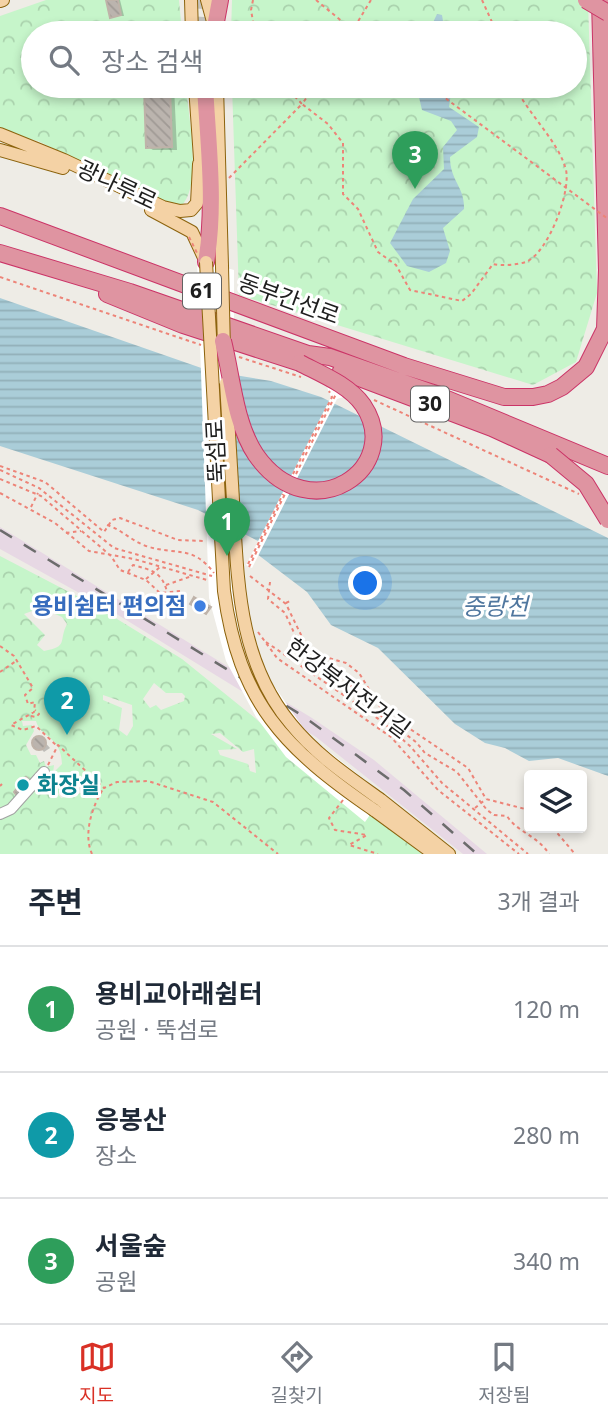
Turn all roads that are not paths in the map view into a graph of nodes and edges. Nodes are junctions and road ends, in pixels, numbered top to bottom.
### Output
1 (191, 0) edge
2 (207, 0) edge
3 (218, 0) edge
4 (586, 0) edge
5 (600, 0) edge
6 (608, 13) edge
7 (192, 21) edge
8 (212, 21) edge
9 (216, 21) edge
10 (603, 45) junction
11 (608, 71) edge
12 (196, 98) edge
13 (206, 98) edge
14 (217, 98) edge
15 (0, 134) edge
16 (0, 144) edge
17 (0, 149) edge
18 (199, 164) junction
19 (63, 168) junction
20 (0, 216) edge
21 (0, 253) edge
22 (206, 262) junction
23 (225, 348) junction
24 (304, 365) junction
25 (404, 366) junction
26 (608, 456) edge
27 (608, 466) edge
28 (608, 520) edge
29 (44, 772) road end
30 (378, 805) junction
31 (0, 814) edge
32 (434, 854) edge
33 (449, 854) edge

1 - 7 main road
2 - 8 main road
3 - 9 highway
4 - 6 highway, bridge
5 - 10 highway, 61
10 - 11 highway
10 - 25 highway, 61
12 - 18 main road, 뚝섬로
13 - 22 highway
14 - 23 main road, 뚝섬로, bridge
15 - 18 main road, 광나루로
16 - 19 main road, 광나루로
17 - 19 main road
18 - 22 main road, 뚝섬로
19 - 22 main road, 광나루로
20 - 25 highway, 동부간선로 / 61
21 - 24 highway
22 - 30 main road, 뚝섬로, bridge
23 - 24 highway, bridge
23 - 30 main road, 뚝섬로, bridge
24 - 27 highway
24 - 28 highway, 30, bridge
25 - 26 highway
29 - 31 lane
30 - 32 main road, 뚝섬로
30 - 33 main road, 뚝섬로

